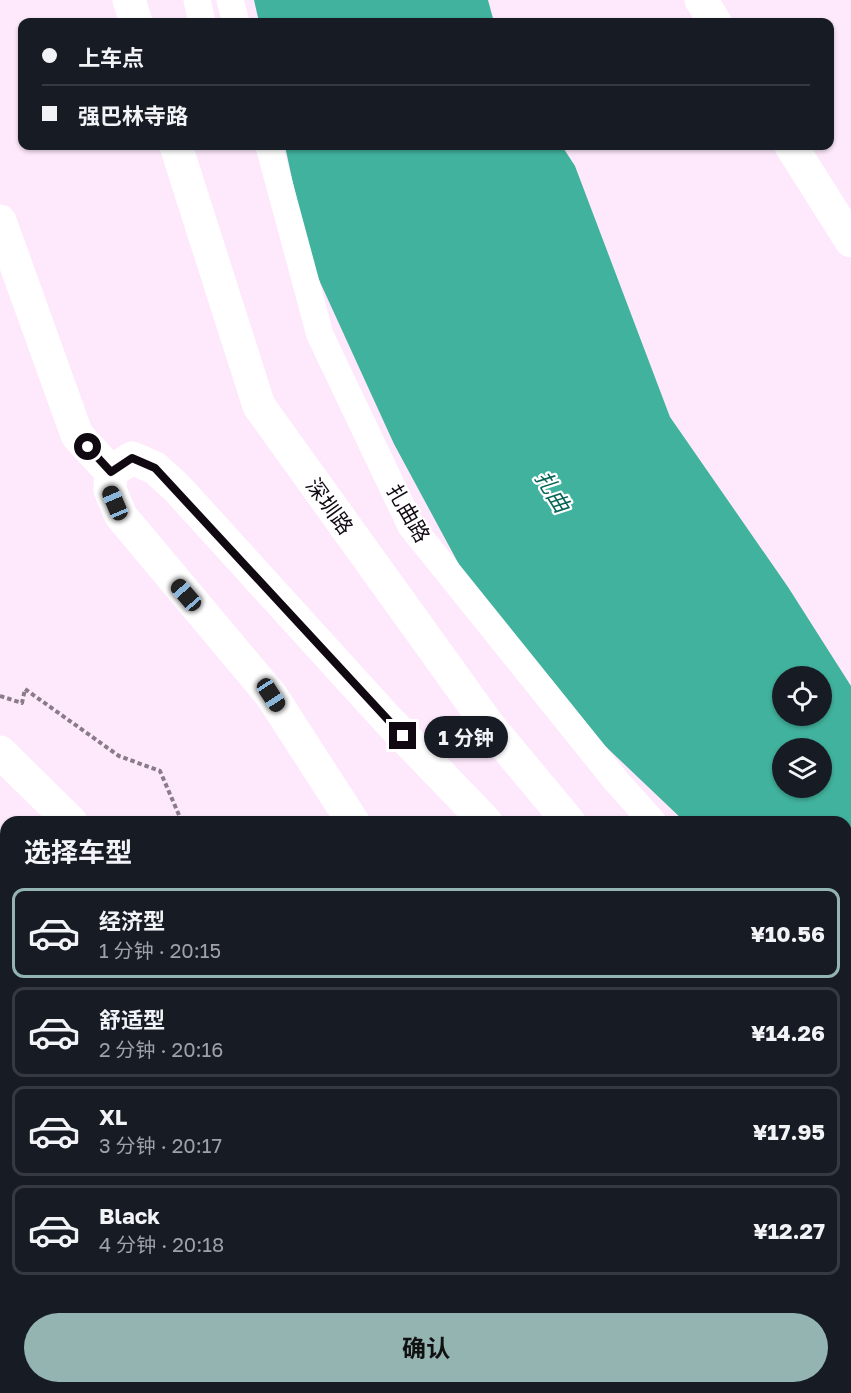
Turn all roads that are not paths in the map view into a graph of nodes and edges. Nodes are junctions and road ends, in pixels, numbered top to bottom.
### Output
1 (129, 0) edge
2 (197, 0) edge
3 (230, 0) edge
4 (701, 0) edge
5 (135, 18) edge
6 (201, 18) edge
7 (236, 18) edge
8 (712, 18) edge
9 (182, 150) edge
10 (270, 150) edge
11 (794, 150) edge
12 (0, 221) edge
13 (851, 241) edge
14 (111, 472) junction
15 (0, 752) edge
16 (65, 816) edge
17 (349, 816) edge
18 (480, 816) edge
19 (563, 816) edge
20 (648, 816) edge

1 - 5 street
2 - 6 street
3 - 7 street
4 - 8 street
9 - 19 street, 深圳路
10 - 20 street, 扎曲路
11 - 13 street
12 - 14 street
14 - 17 street
14 - 18 street
15 - 16 street

